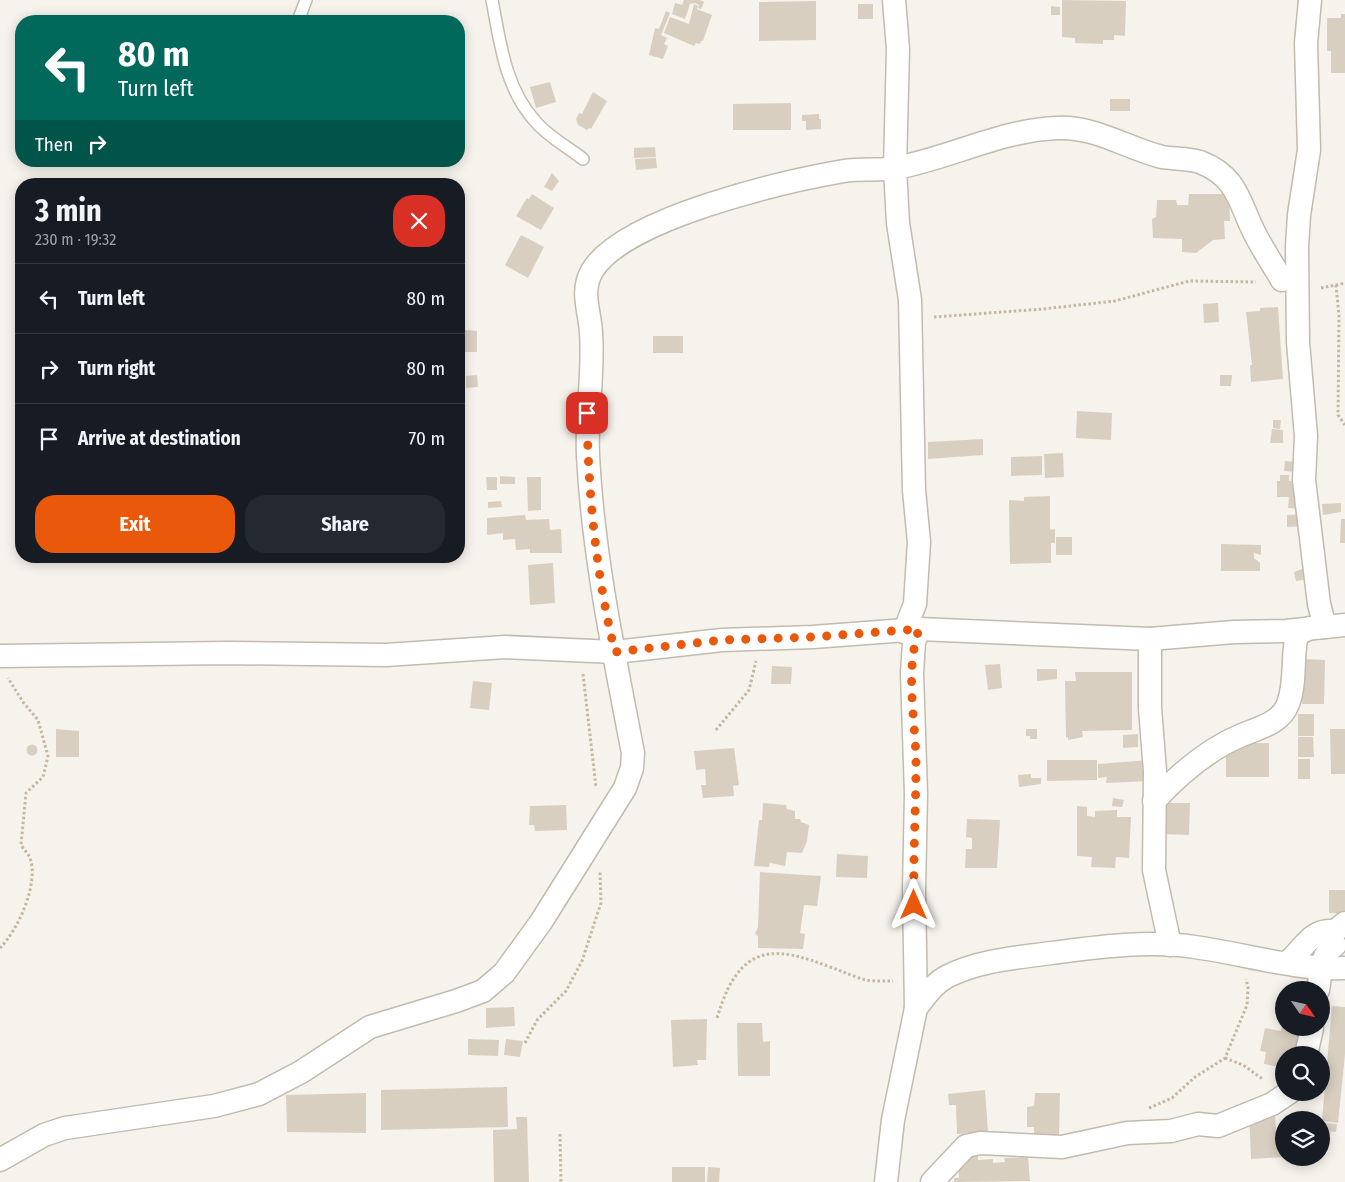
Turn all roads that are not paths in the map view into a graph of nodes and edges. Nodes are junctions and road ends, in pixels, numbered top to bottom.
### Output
1 (306, 0) edge
2 (492, 0) edge
3 (894, 0) edge
4 (1310, 0) edge
5 (300, 15) edge
6 (583, 159) dead end
7 (895, 168) junction
8 (1290, 282) junction
9 (1326, 627) edge
10 (912, 630) junction
11 (1150, 639) junction
12 (615, 652) junction
13 (3, 665) edge
14 (1154, 801) junction
15 (1340, 940) edge
16 (1170, 945) junction
17 (1287, 963) junction
18 (1345, 968) edge
19 (1320, 979) edge
20 (916, 1008) junction
21 (1275, 1100) edge
22 (0, 1160) edge
23 (886, 1182) edge
24 (932, 1182) edge

1 - 5 lane
2 - 6 lane
3 - 7 street
4 - 8 street
7 - 8 street
7 - 10 street
7 - 12 street
8 - 9 street
9 - 11 street
9 - 14 street
10 - 11 street
10 - 12 street
10 - 20 street
11 - 14 street
12 - 13 street
12 - 22 street
14 - 16 street
15 - 17 street
15 - 19 street
16 - 17 street
16 - 20 street
17 - 19 street
18 - 19 street
20 - 23 street
21 - 24 street

